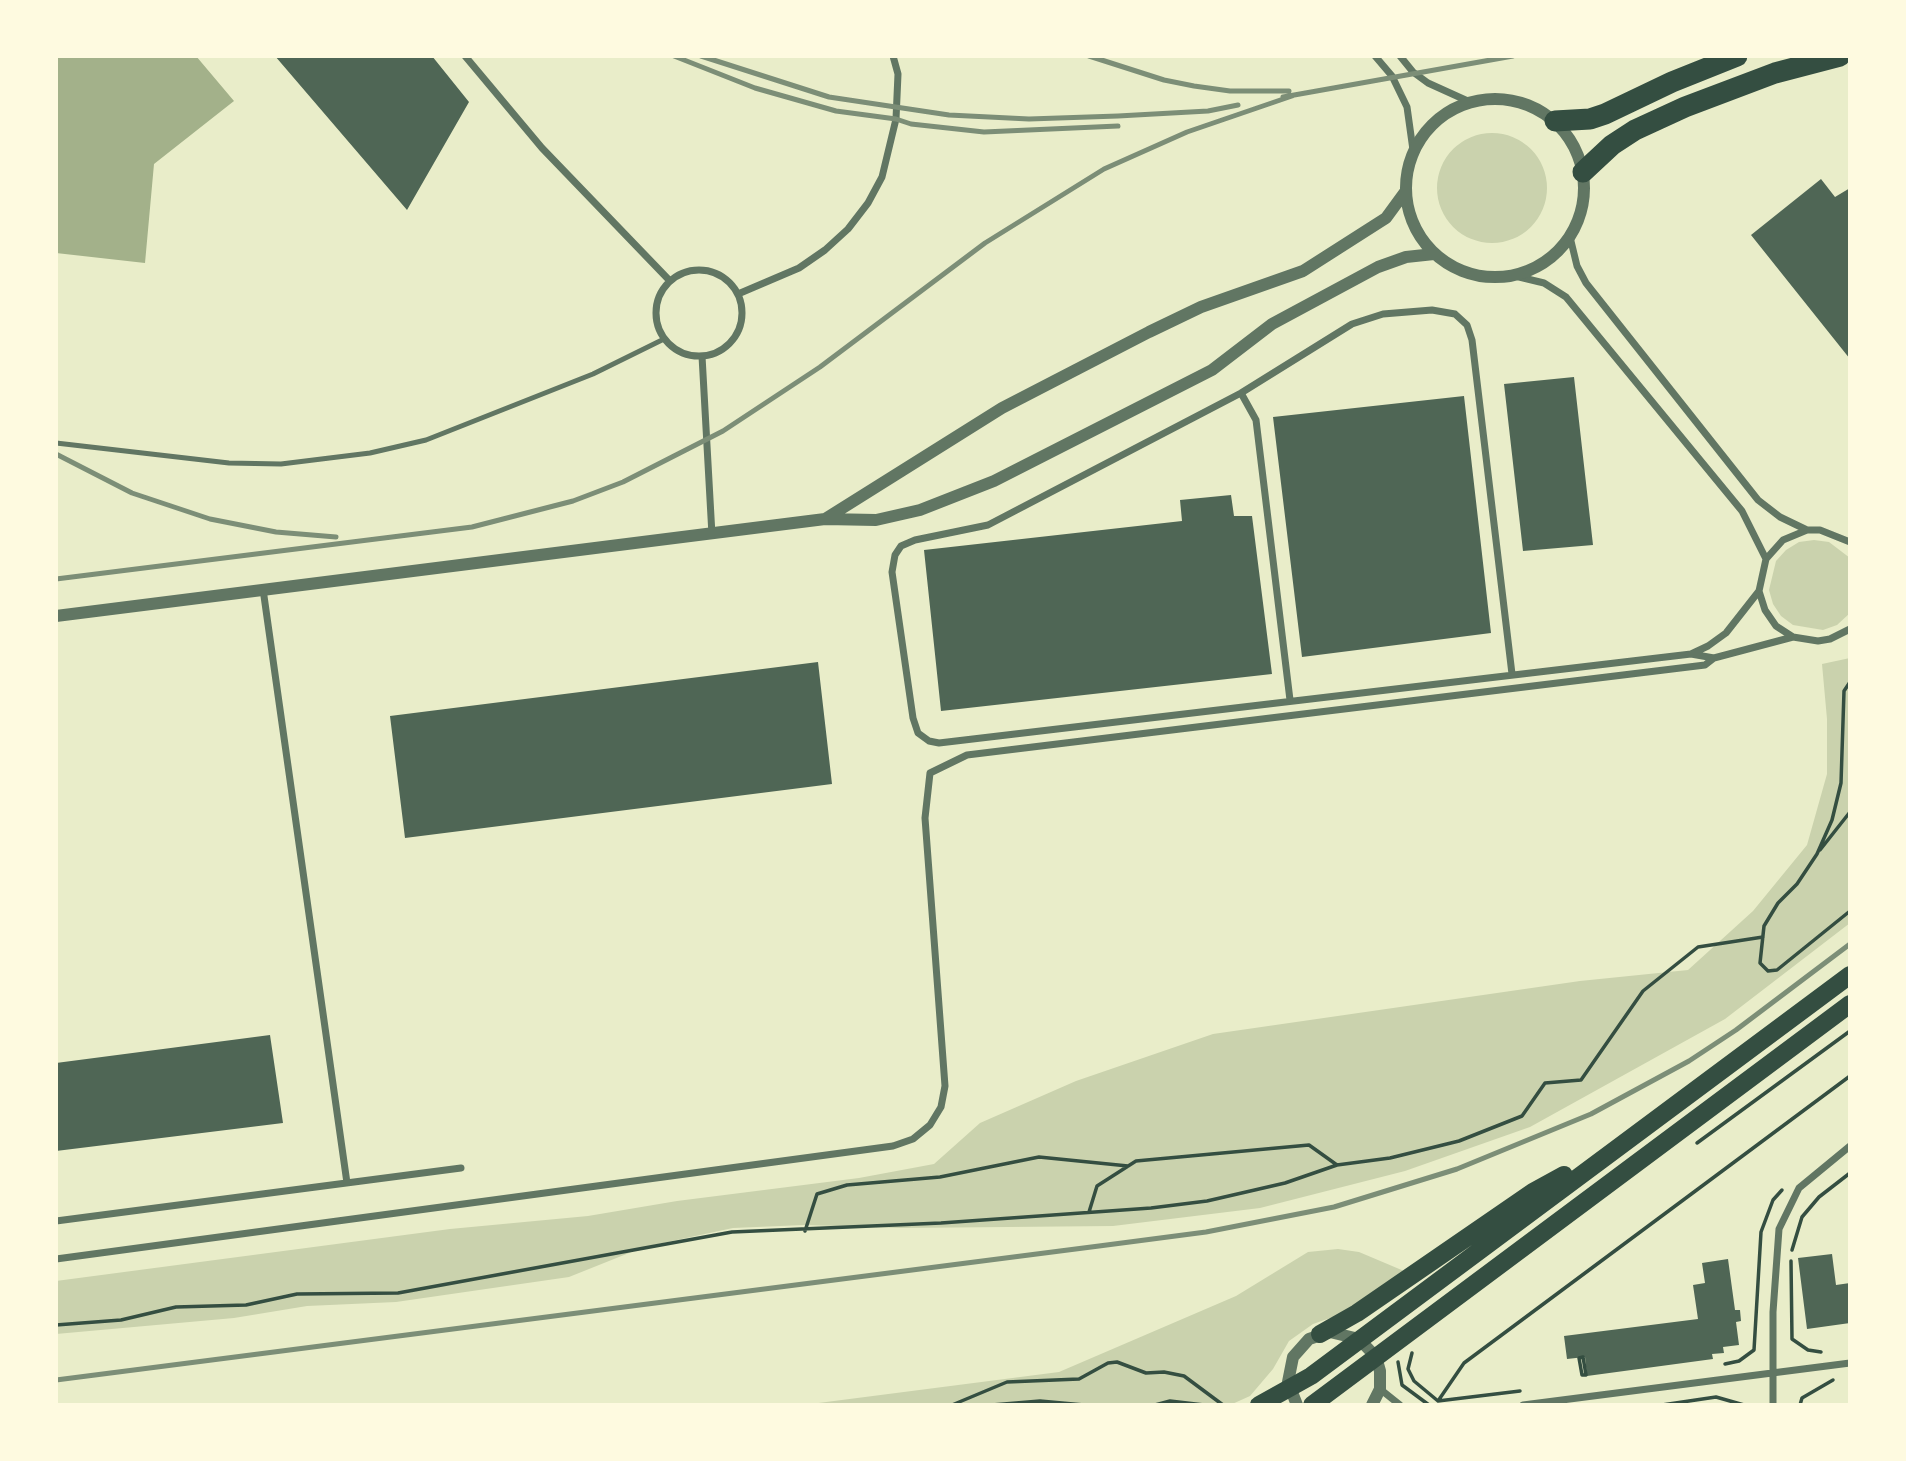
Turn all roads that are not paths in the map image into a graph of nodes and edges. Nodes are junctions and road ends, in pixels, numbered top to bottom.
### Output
1 (465, 56) edge
2 (892, 56) edge
3 (1375, 56) edge
4 (1400, 56) edge
5 (1737, 56) edge
6 (1840, 56) edge
7 (1470, 102) junction
8 (1555, 121) junction
9 (1413, 150) junction
10 (1583, 172) junction
11 (1405, 192) junction
12 (1570, 237) junction
13 (1434, 254) junction
14 (1515, 276) junction
15 (670, 281) junction
16 (738, 294) junction
17 (664, 339) junction
18 (702, 356) junction
19 (1241, 393) junction
20 (56, 443) edge
21 (825, 519) junction
22 (1807, 530) junction
23 (712, 535) junction
24 (1850, 542) edge
25 (1766, 559) junction
26 (263, 589) junction
27 (1759, 591) junction
28 (56, 616) edge
29 (1850, 629) edge
30 (1793, 637) junction
31 (1691, 654) junction
32 (1714, 659) junction
33 (1512, 674) junction
34 (1290, 700) junction
35 (1850, 975) edge
36 (1850, 1004) edge
37 (1631, 1138) junction
38 (1850, 1146) edge
39 (461, 1168) dead end
40 (347, 1183) junction
41 (56, 1221) edge
42 (56, 1259) edge
43 (1320, 1334) junction
44 (1359, 1339) junction
45 (1376, 1357) junction
46 (1850, 1363) edge
47 (1773, 1372) junction
48 (1380, 1390) junction
49 (1293, 1398) edge
50 (1259, 1405) edge
51 (1312, 1405) edge
52 (1372, 1405) edge
53 (1382, 1405) edge
54 (1400, 1405) edge
55 (1523, 1405) edge
56 (1773, 1405) edge

1 - 15 street
2 - 16 street
3 - 9 street
4 - 7 street
5 - 8 highway
6 - 10 highway
7 - 8 street
7 - 9 street
8 - 10 street
9 - 11 street
10 - 12 street
11 - 13 street
11 - 21 street
12 - 14 street
12 - 22 street
13 - 14 street
13 - 21 street
14 - 25 street
15 - 16 street
15 - 17 street
16 - 18 street
17 - 18 street
17 - 20 lane
18 - 23 street
19 - 33 street
19 - 34 street
19 - 34 street
21 - 23 street
22 - 24 street
22 - 25 street
23 - 26 street
25 - 27 street
26 - 28 street
26 - 40 street
27 - 30 street
27 - 31 street
29 - 30 street
30 - 32 street
31 - 32 street
31 - 33 street
32 - 42 street
33 - 34 street
35 - 37 main road
36 - 45 main road
37 - 43 main road
37 - 44 main road
38 - 47 street
39 - 40 street
40 - 41 street
43 - 44 street
43 - 49 street
44 - 45 street
44 - 49 main road
45 - 48 street
45 - 51 main road
46 - 47 street
47 - 55 street
47 - 56 street
48 - 52 street
48 - 53 street
48 - 54 street
49 - 50 main road

